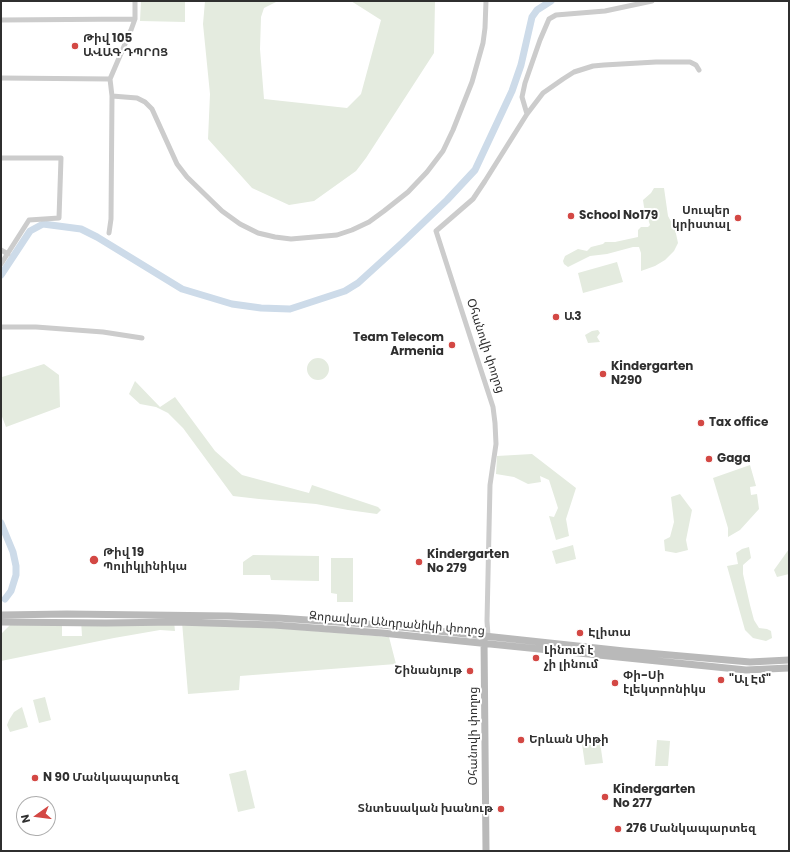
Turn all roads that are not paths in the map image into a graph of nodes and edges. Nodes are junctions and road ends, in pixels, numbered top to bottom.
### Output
1 (136, 1) edge
2 (486, 1) edge
3 (652, 1) edge
4 (135, 18) junction
5 (1, 20) edge
6 (698, 70) dead end
7 (1, 78) edge
8 (110, 79) junction
9 (112, 96) junction
10 (527, 114) junction
11 (1, 158) edge
12 (109, 233) dead end
13 (1, 250) edge
14 (8, 254) junction
15 (1, 264) edge
16 (1, 327) edge
17 (142, 338) dead end
18 (1, 615) edge
19 (176, 619) junction
20 (1, 622) edge
21 (486, 639) junction
22 (789, 660) edge
23 (789, 668) edge
24 (486, 851) edge
25 (490, 851) edge

1 - 4 street
2 - 9 street
3 - 10 street
4 - 5 street
4 - 8 street
6 - 10 street, Օհանովի փողոց
7 - 8 street
8 - 9 street
9 - 12 street
10 - 21 street, Օհանովի փողոց
11 - 14 street
13 - 14 street
14 - 15 street
16 - 17 street
18 - 19 main road, Զորավար Անդրանիկի փողոց
19 - 20 main road, Զորավար Անդրանիկի փողոց
19 - 21 main road, Զորավար Անդրանիկի փողոց
21 - 22 main road, Զորավար Անդրանիկի փողոց
21 - 23 main road, Զորավար Անդրանիկի փողոց
21 - 24 main road, Օհանովի փողոց
21 - 25 main road, Օհանովի փողոց

